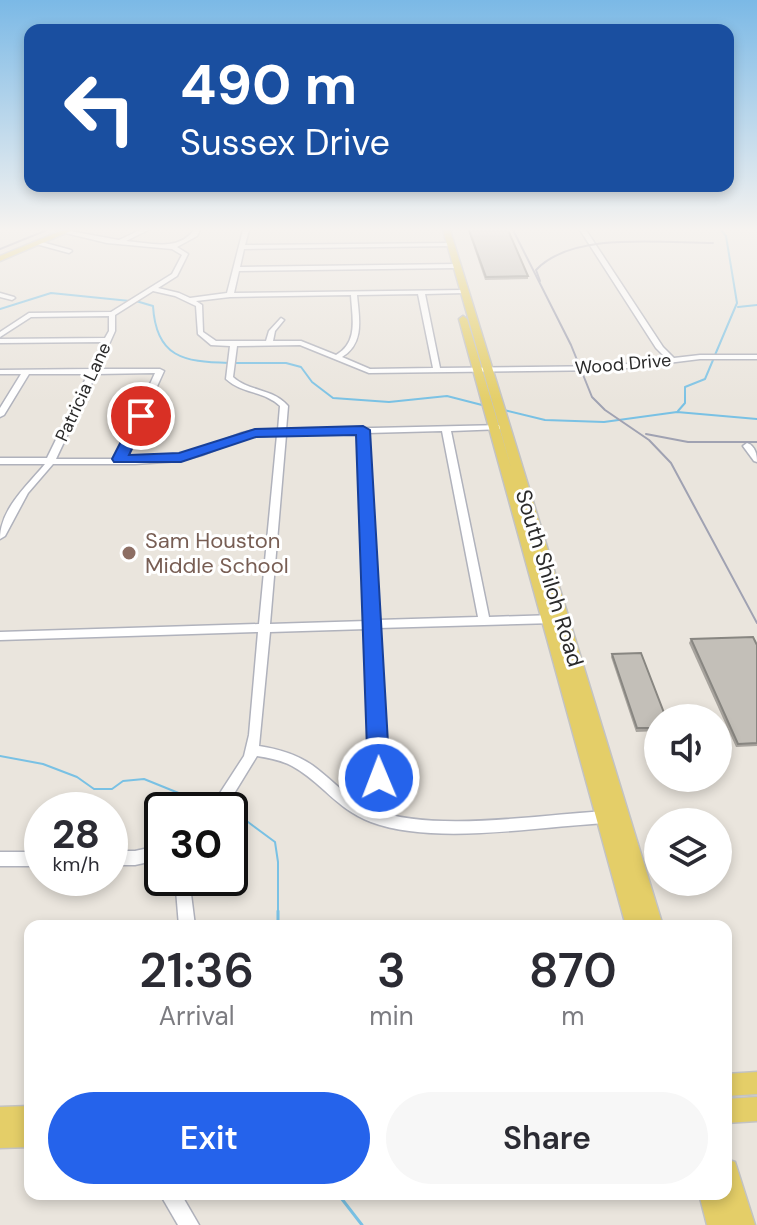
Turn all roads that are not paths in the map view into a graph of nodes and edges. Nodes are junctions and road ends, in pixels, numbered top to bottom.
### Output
1 (155, 287) edge
2 (232, 287) edge
3 (459, 287) edge
4 (620, 287) edge
5 (152, 289) junction
6 (421, 291) junction
7 (460, 291) junction
8 (354, 293) junction
9 (0, 295) edge
10 (230, 295) junction
11 (12, 298) dead end
12 (190, 300) junction
13 (112, 314) junction
14 (281, 320) dead end
15 (1, 339) edge
16 (108, 340) junction
17 (234, 344) junction
18 (269, 344) junction
19 (757, 357) edge
20 (336, 358) junction
21 (673, 361) junction
22 (94, 370) junction
23 (477, 370) junction
24 (488, 370) junction
25 (27, 371) junction
26 (437, 371) junction
27 (0, 372) edge
28 (0, 415) edge
29 (446, 428) junction
30 (498, 428) junction
31 (363, 430) junction
32 (282, 432) junction
33 (747, 446) dead end
34 (120, 459) junction
35 (757, 459) edge
36 (51, 460) junction
37 (0, 461) edge
38 (0, 536) edge
39 (555, 619) junction
40 (484, 622) junction
41 (373, 626) junction
42 (265, 629) junction
43 (0, 636) edge
44 (252, 750) junction
45 (227, 792) edge
46 (364, 813) junction
47 (612, 817) junction
48 (0, 859) edge
49 (24, 859) edge
50 (184, 896) edge
51 (186, 920) edge
52 (635, 920) edge
53 (651, 920) edge
54 (757, 1083) edge
55 (732, 1085) edge
56 (757, 1109) edge
57 (732, 1111) edge
58 (24, 1118) edge
59 (0, 1119) edge
60 (24, 1135) edge
61 (0, 1136) edge
62 (732, 1191) edge
63 (174, 1200) edge
64 (713, 1200) edge
65 (189, 1225) edge
66 (720, 1225) edge
67 (742, 1225) edge

1 - 5 street, Patricia Lane
2 - 10 street
3 - 7 main road, South Shiloh Road
4 - 21 street
5 - 12 street
5 - 13 street, Patricia Lane
6 - 7 street
6 - 8 street
6 - 26 street
7 - 23 main road, South Shiloh Road
7 - 24 main road, South Shiloh Road
8 - 10 street
8 - 20 street
9 - 11 street
10 - 12 street
12 - 17 street
13 - 15 street
13 - 16 street, Patricia Lane
14 - 18 street
15 - 16 street
16 - 22 street, Patricia Lane
17 - 18 street, Wood Drive
17 - 32 street
18 - 20 street, Wood Drive
19 - 21 street, Wood Drive
20 - 26 street, Wood Drive
21 - 24 street, Wood Drive
22 - 25 street
22 - 34 street
22 - 36 street, Patricia Lane
23 - 24 street, Wood Drive
23 - 26 street, Wood Drive
23 - 30 main road, South Shiloh Road
24 - 30 main road, South Shiloh Road
25 - 27 street
25 - 28 street
29 - 30 street
29 - 31 street
29 - 40 street
30 - 39 main road, South Shiloh Road
31 - 32 street
31 - 41 street
32 - 34 street
32 - 42 street
33 - 35 street
34 - 36 street
36 - 37 street
36 - 38 street, Patricia Lane
39 - 40 street
39 - 47 main road, South Shiloh Road
40 - 41 street
41 - 42 street
41 - 46 street
42 - 43 street
42 - 44 street
44 - 45 street
44 - 46 street
46 - 47 street
47 - 52 main road, South Shiloh Road
47 - 53 main road, South Shiloh Road
48 - 49 street
50 - 51 street
54 - 55 main road
56 - 57 main road
58 - 59 main road
60 - 61 main road
62 - 67 main road
63 - 65 street
64 - 66 main road

